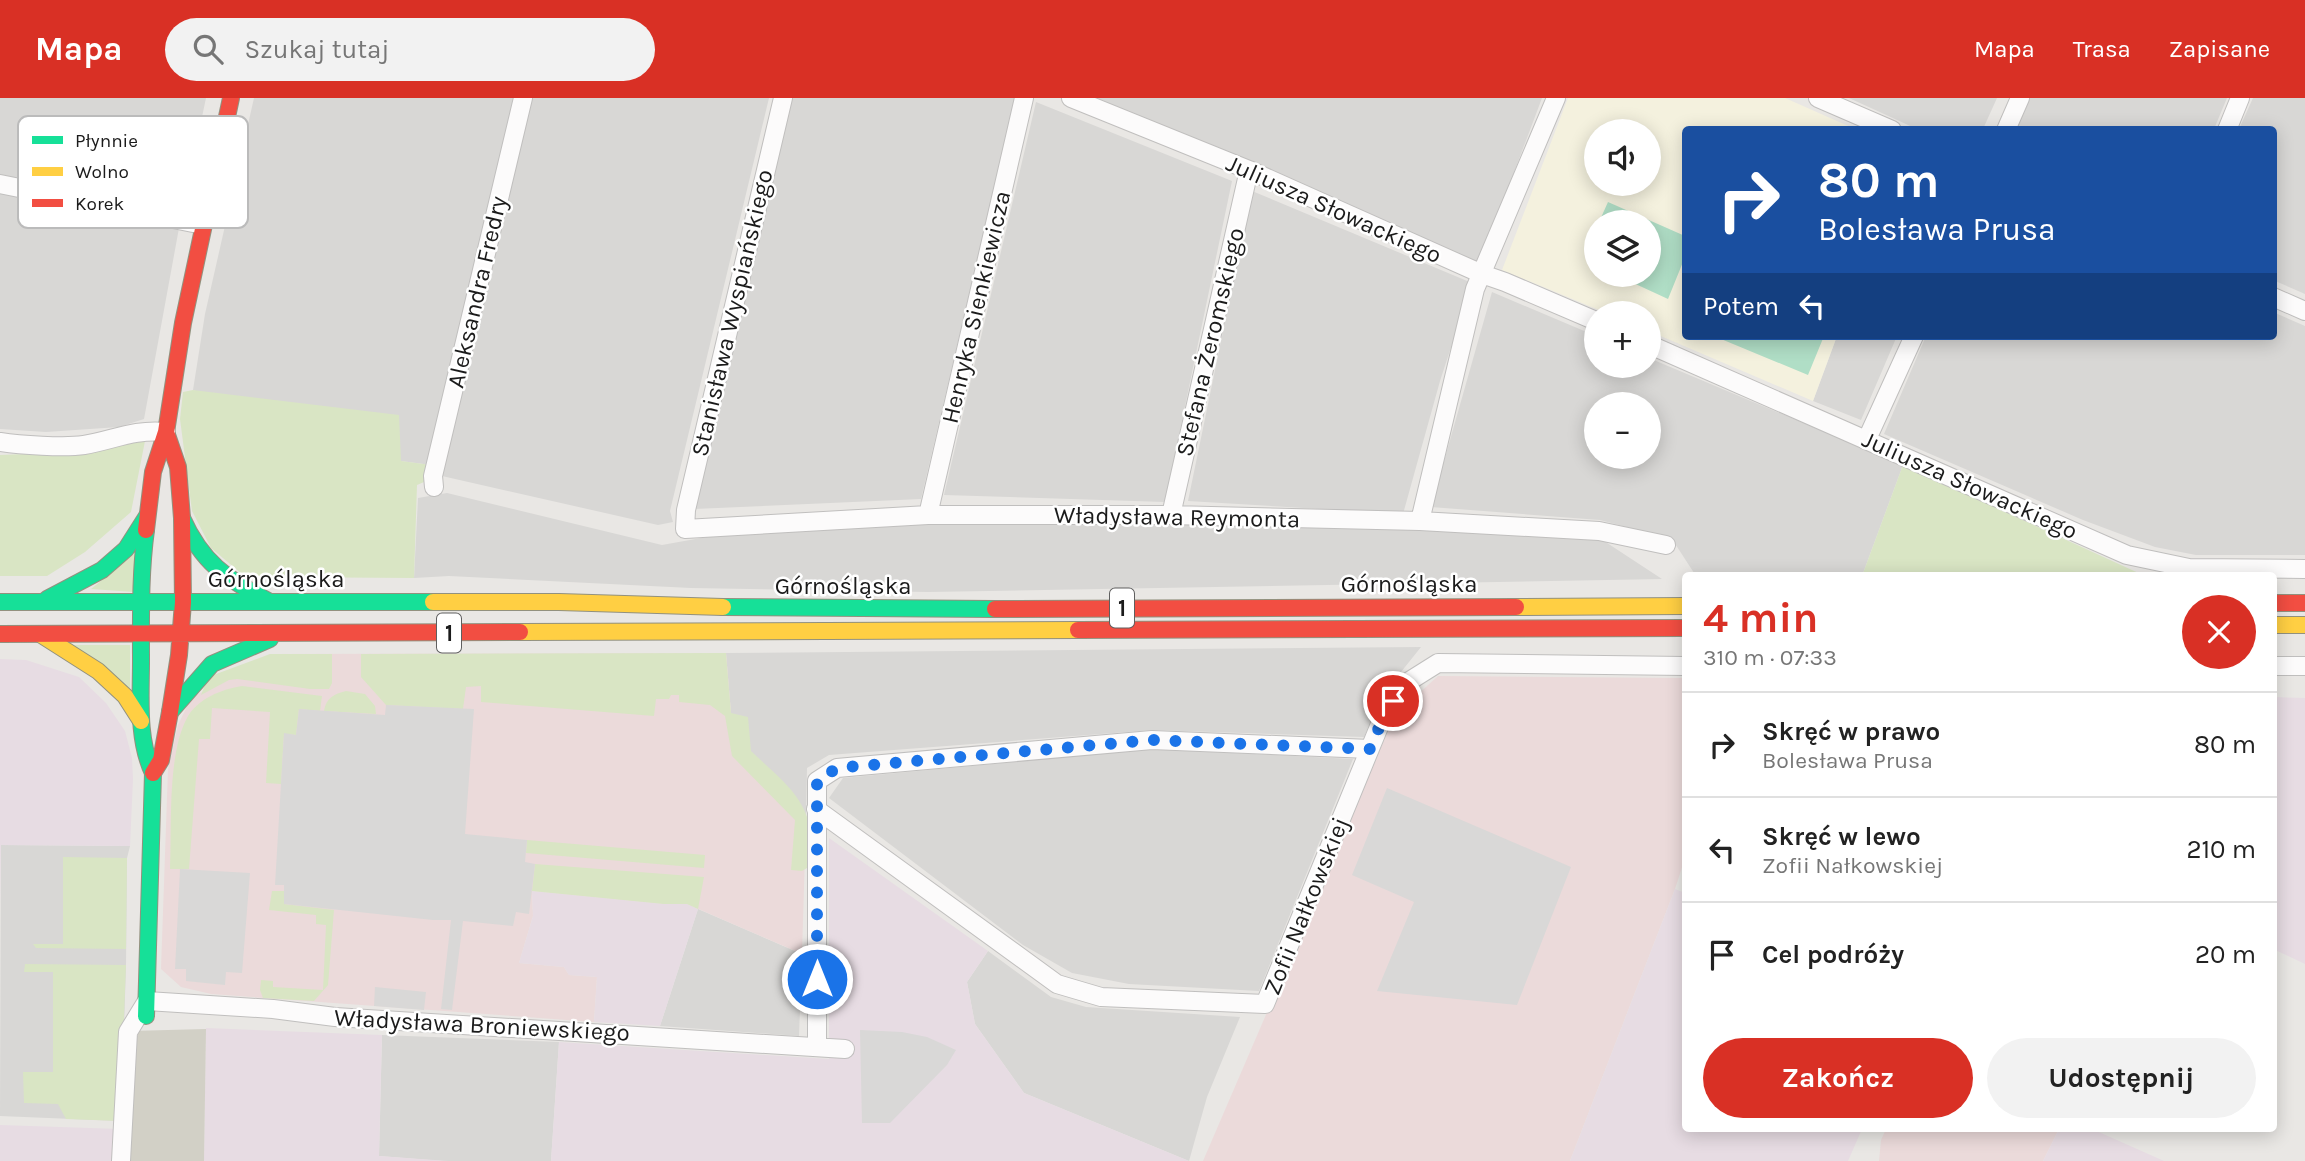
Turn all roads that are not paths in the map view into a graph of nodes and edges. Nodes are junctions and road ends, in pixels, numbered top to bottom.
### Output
1 (231, 98) edge
2 (523, 98) edge
3 (783, 98) edge
4 (1024, 98) edge
5 (1072, 98) edge
6 (1556, 98) edge
7 (1818, 98) edge
8 (2020, 98) edge
9 (2240, 98) edge
10 (227, 116) edge
11 (1883, 126) edge
12 (2008, 126) edge
13 (2229, 126) edge
14 (1250, 170) junction
15 (0, 184) edge
16 (18, 188) edge
17 (202, 228) edge
18 (1482, 274) junction
19 (2277, 299) edge
20 (2305, 311) edge
21 (1584, 316) edge
22 (1911, 340) edge
23 (1661, 350) edge
24 (166, 432) junction
25 (1867, 439) junction
26 (0, 442) edge
27 (434, 487) dead end
28 (1171, 514) junction
29 (928, 515) junction
30 (148, 516) junction
31 (182, 518) junction
32 (1420, 521) junction
33 (685, 530) joint
34 (1666, 545) dead end
35 (2305, 569) edge
36 (268, 601) junction
37 (0, 602) edge
38 (42, 602) junction
39 (140, 602) junction
40 (183, 602) junction
41 (2277, 603) edge
42 (2305, 603) edge
43 (1682, 606) edge
44 (2277, 625) edge
45 (2305, 625) edge
46 (1682, 628) edge
47 (140, 633) junction
48 (180, 633) junction
49 (0, 634) edge
50 (40, 634) junction
51 (285, 634) junction
52 (1682, 666) edge
53 (2277, 666) edge
54 (2305, 666) edge
55 (170, 712) junction
56 (141, 721) junction
57 (1370, 749) junction
58 (153, 773) junction
59 (816, 809) junction
60 (147, 1009) junction
61 (817, 1047) junction
62 (845, 1049) dead end
63 (121, 1161) edge

1 - 10 main road
2 - 27 street, Aleksandra Fredry
3 - 33 street, Stanisława Wyspiańskiego
4 - 29 street, Henryka Sienkiewicza
5 - 14 street, Juliusza Słowackiego
6 - 18 street
7 - 11 street
8 - 12 street
9 - 13 street
14 - 18 street, Juliusza Słowackiego
14 - 28 street, Stefana Żeromskiego
15 - 16 street
17 - 24 main road
18 - 21 street, Juliusza Słowackiego
18 - 32 street
19 - 20 street
22 - 25 street
23 - 25 street, Juliusza Słowackiego
24 - 26 street
24 - 30 main road
24 - 31 main road
25 - 35 street, Juliusza Słowackiego
28 - 29 street, Władysława Reymonta
28 - 32 street, Władysława Reymonta
29 - 33 street, Władysława Reymonta
30 - 38 main road
30 - 39 main road
31 - 36 main road
31 - 40 main road
32 - 34 street, Władysława Reymonta
36 - 40 main road, Górnośląska / 1
36 - 43 main road, Górnośląska / 1
37 - 38 main road, Górnośląska / 1
38 - 39 main road, Górnośląska / 1
39 - 40 main road, Górnośląska / 1
39 - 47 main road
40 - 48 main road
41 - 42 main road
44 - 45 main road
46 - 51 main road, Górnośląska / 1
47 - 48 main road, Górnośląska / 1
47 - 50 main road, Górnośląska / 1
47 - 56 main road
48 - 51 main road, Górnośląska / 1
48 - 55 main road
49 - 50 main road, Górnośląska / 1
50 - 56 main road
51 - 55 main road
52 - 57 street, Zofii Nałkowskiej
53 - 54 street
55 - 58 main road
56 - 58 main road
57 - 59 street
57 - 59 street, Zofii Nałkowskiej
58 - 60 main road
59 - 61 street
60 - 61 street, Władysława Broniewskiego
60 - 63 street
61 - 62 street, Władysława Broniewskiego

